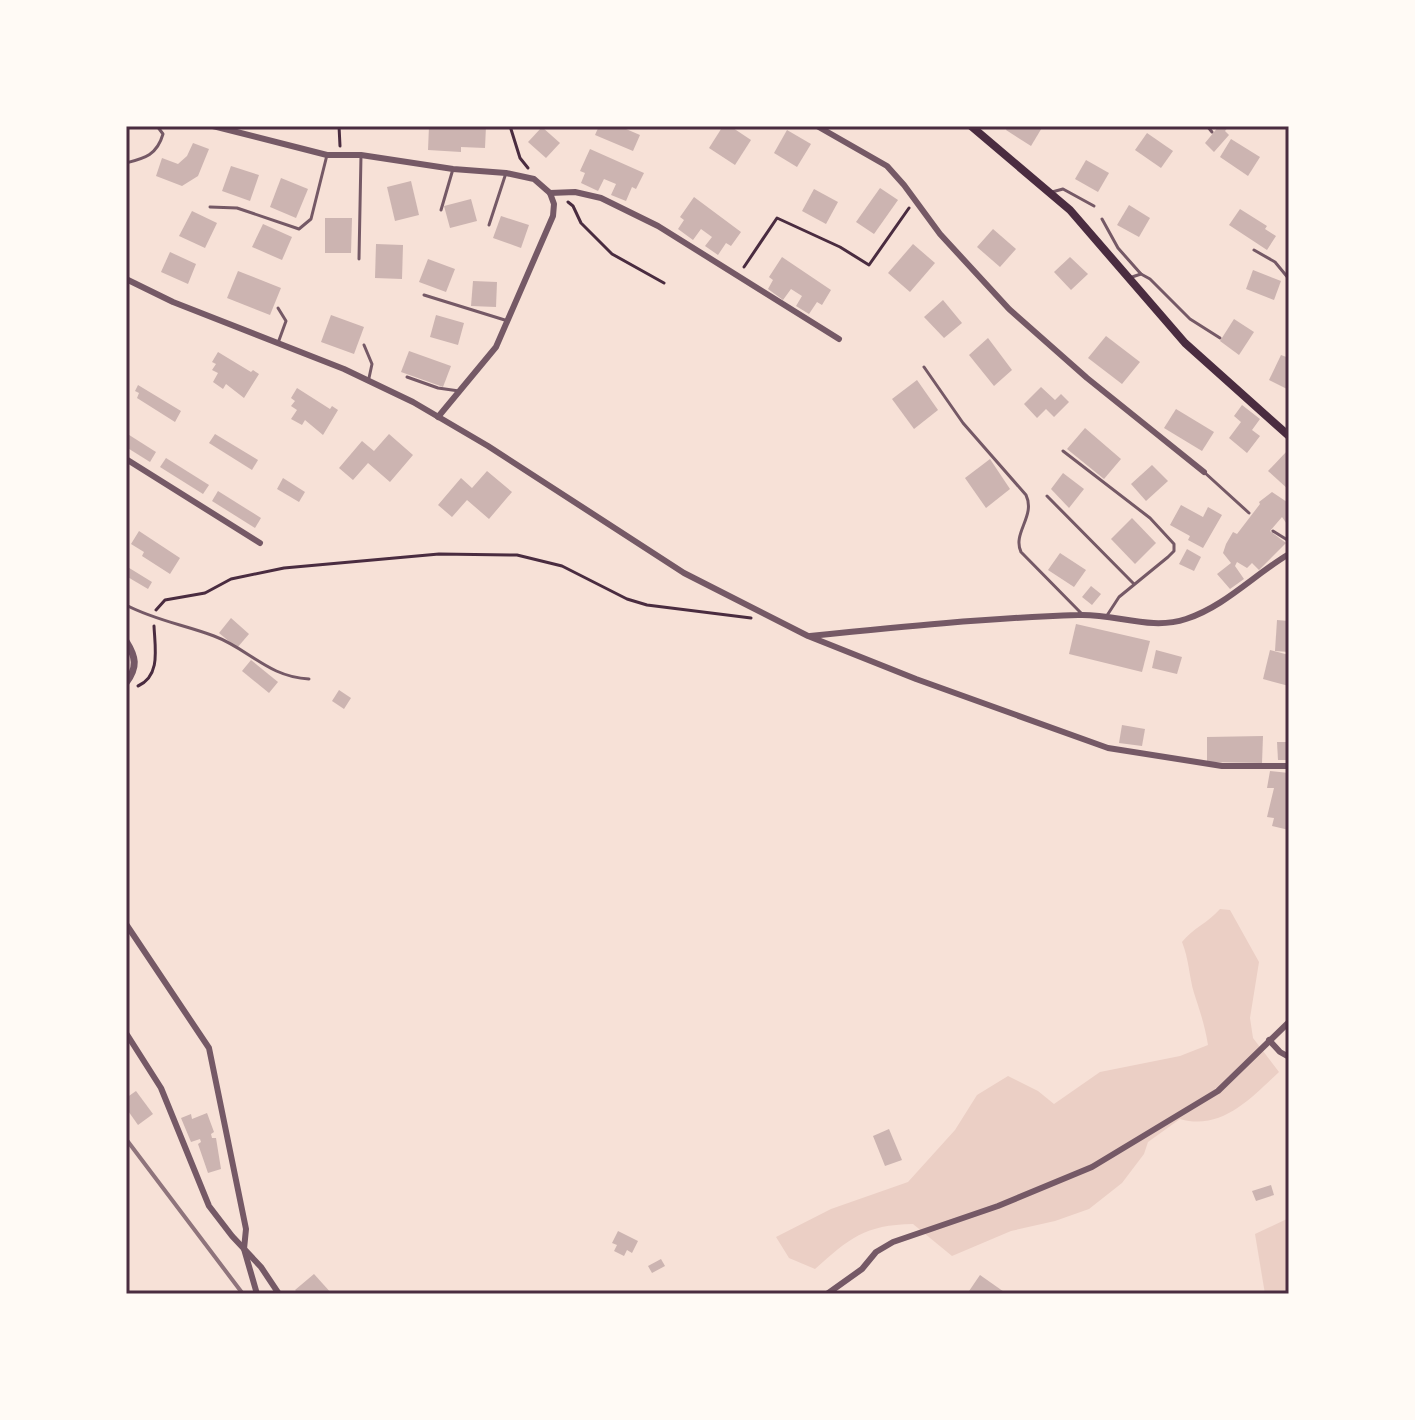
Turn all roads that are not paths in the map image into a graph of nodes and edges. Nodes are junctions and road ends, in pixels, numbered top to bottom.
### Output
1 (157, 126) edge
2 (213, 126) edge
3 (817, 126) edge
4 (971, 126) edge
5 (1207, 126) edge
6 (1212, 132) dead end
7 (327, 155) junction
8 (361, 155) junction
9 (126, 163) edge
10 (453, 169) junction
11 (506, 173) junction
12 (1051, 192) junction
13 (550, 193) junction
14 (1094, 206) dead end
15 (210, 207) dead end
16 (441, 210) dead end
17 (1102, 219) dead end
18 (489, 225) dead end
19 (1254, 250) dead end
20 (359, 259) dead end
21 (1141, 274) junction
22 (1128, 278) junction
23 (126, 279) edge
24 (1289, 279) edge
25 (424, 295) dead end
26 (278, 308) dead end
27 (508, 321) junction
28 (1220, 338) dead end
29 (839, 339) dead end
30 (278, 343) junction
31 (364, 345) dead end
32 (924, 367) dead end
33 (407, 377) dead end
34 (368, 382) junction
35 (459, 391) junction
36 (438, 417) junction
37 (1289, 436) edge
38 (1063, 451) dead end
39 (126, 459) edge
40 (1204, 472) joint
41 (1047, 496) dead end
42 (1249, 513) dead end
43 (1273, 531) dead end
44 (1289, 541) edge
45 (260, 543) dead end
46 (1289, 554) edge
47 (1134, 584) junction
48 (126, 605) edge
49 (1082, 614) junction
50 (1106, 617) junction
51 (808, 636) junction
52 (126, 641) edge
53 (309, 679) dead end
54 (128, 684) edge
55 (1289, 766) edge
56 (126, 924) edge
57 (1289, 1022) edge
58 (126, 1033) edge
59 (1269, 1040) junction
60 (1289, 1057) edge
61 (244, 1249) junction
62 (257, 1294) edge
63 (279, 1294) edge
64 (827, 1294) edge

1 - 9 lane
2 - 7 street
3 - 40 street
4 - 12 main road
5 - 6 lane
7 - 8 street
7 - 15 lane
8 - 10 street
8 - 20 lane
10 - 11 street
10 - 16 lane
11 - 13 street
11 - 18 lane
12 - 14 lane
12 - 22 main road
13 - 27 street
13 - 29 street
17 - 21 lane
19 - 24 lane
21 - 22 lane
21 - 28 lane
22 - 37 main road
23 - 30 street
25 - 27 lane
26 - 30 lane
27 - 35 street
30 - 34 street
31 - 34 lane
32 - 49 lane
33 - 35 lane
34 - 36 street
35 - 36 street
36 - 51 street
38 - 47 lane
39 - 45 street
40 - 42 lane
41 - 47 lane
43 - 44 lane
46 - 50 street
47 - 50 lane
48 - 53 lane
49 - 50 street
49 - 51 street
51 - 55 street
52 - 54 street
56 - 61 street
57 - 59 street
58 - 61 street
59 - 60 street
59 - 64 street
61 - 62 street
61 - 63 street

